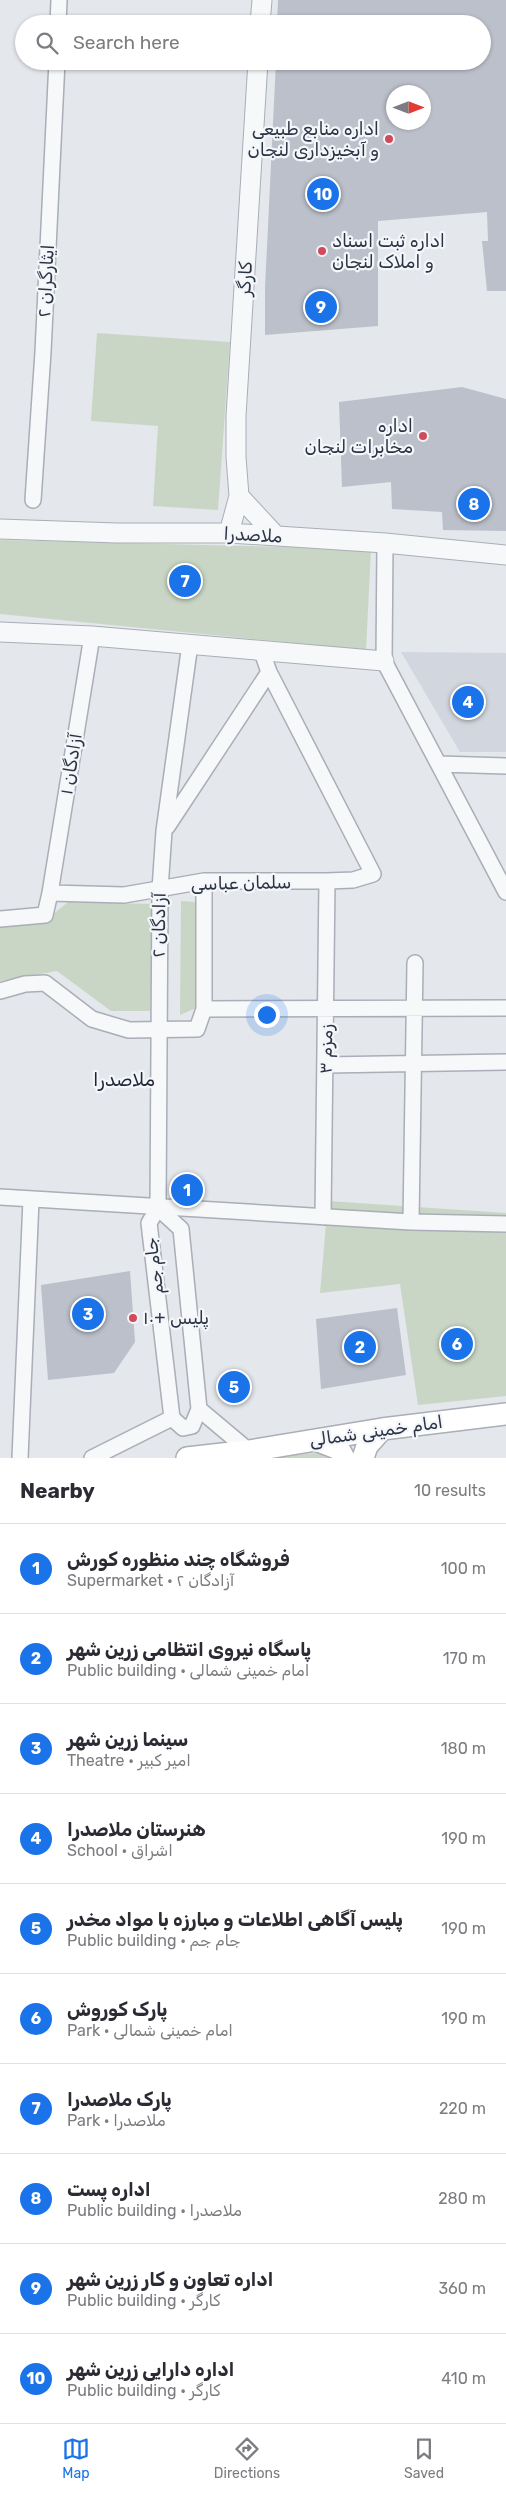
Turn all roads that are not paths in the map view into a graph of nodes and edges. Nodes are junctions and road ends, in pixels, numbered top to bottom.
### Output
1 (60, 0) edge
2 (262, 0) edge
3 (59, 15) edge
4 (261, 15) edge
5 (57, 70) edge
6 (257, 70) edge
7 (239, 496) junction
8 (33, 500) dead end
9 (0, 529) edge
10 (229, 533) junction
11 (276, 536) junction
12 (385, 543) junction
13 (506, 554) edge
14 (1, 636) edge
15 (92, 636) junction
16 (190, 644) junction
17 (262, 652) junction
18 (384, 661) junction
19 (269, 672) junction
20 (440, 764) junction
21 (506, 766) edge
22 (164, 831) junction
23 (204, 881) junction
24 (327, 881) junction
25 (160, 889) junction
26 (506, 892) edge
27 (50, 893) junction
28 (0, 920) edge
29 (415, 963) dead end
30 (0, 991) edge
31 (326, 1008) junction
32 (414, 1008) junction
33 (506, 1008) edge
34 (204, 1009) junction
35 (158, 1029) junction
36 (506, 1062) edge
37 (413, 1064) junction
38 (325, 1065) junction
39 (0, 1197) edge
40 (31, 1200) junction
41 (158, 1208) junction
42 (323, 1217) junction
43 (411, 1222) junction
44 (506, 1224) edge
45 (200, 1409) junction
46 (506, 1414) edge
47 (172, 1418) junction
48 (382, 1429) junction
49 (316, 1440) junction
50 (249, 1451) junction
51 (20, 1458) edge
52 (92, 1458) edge
53 (187, 1458) edge
54 (344, 1458) edge
55 (363, 1458) edge

1 - 3 street
2 - 4 street
5 - 8 street, ایثارگران ۲
6 - 7 street, کارگر
7 - 10 street, کارگر
7 - 11 street
9 - 10 street, ملاصدرا
10 - 11 street, ملاصدرا
11 - 12 street, ملاصدرا
12 - 13 street, ملاصدرا
12 - 18 street
14 - 15 street
15 - 16 street
15 - 27 street, آزادگان ۱
16 - 17 street
16 - 22 street, آزادگان ۲
17 - 18 street
17 - 19 street
18 - 20 street
19 - 22 street
19 - 24 street, سلمان عباسی
20 - 21 street
20 - 26 street
22 - 25 street, آزادگان ۲
23 - 24 street, سلمان عباسی
23 - 25 street, سلمان عباسی
23 - 34 street
24 - 31 street, زمزم ۳
25 - 27 street, سلمان عباسی
25 - 35 street, آزادگان ۲
27 - 28 street, آزادگان ۱
29 - 32 street
30 - 35 street
31 - 32 street
31 - 34 street
31 - 38 street, زمزم ۳
32 - 33 street
32 - 37 street
34 - 35 street
35 - 41 street, آزادگان ۲
36 - 37 street
37 - 38 street
37 - 43 street
38 - 42 street, زمزم ۳
39 - 40 street
40 - 41 street
40 - 51 street
41 - 42 street
41 - 45 street, جام جم
41 - 47 street, جام جم
42 - 43 street
43 - 44 street
45 - 47 street
45 - 50 street
46 - 48 main road, امام خمینی شمالی
47 - 52 street
48 - 49 main road, امام خمینی شمالی
48 - 55 main road
49 - 50 main road, امام خمینی شمالی
49 - 54 main road
50 - 53 main road, امام خمینی شمالی

